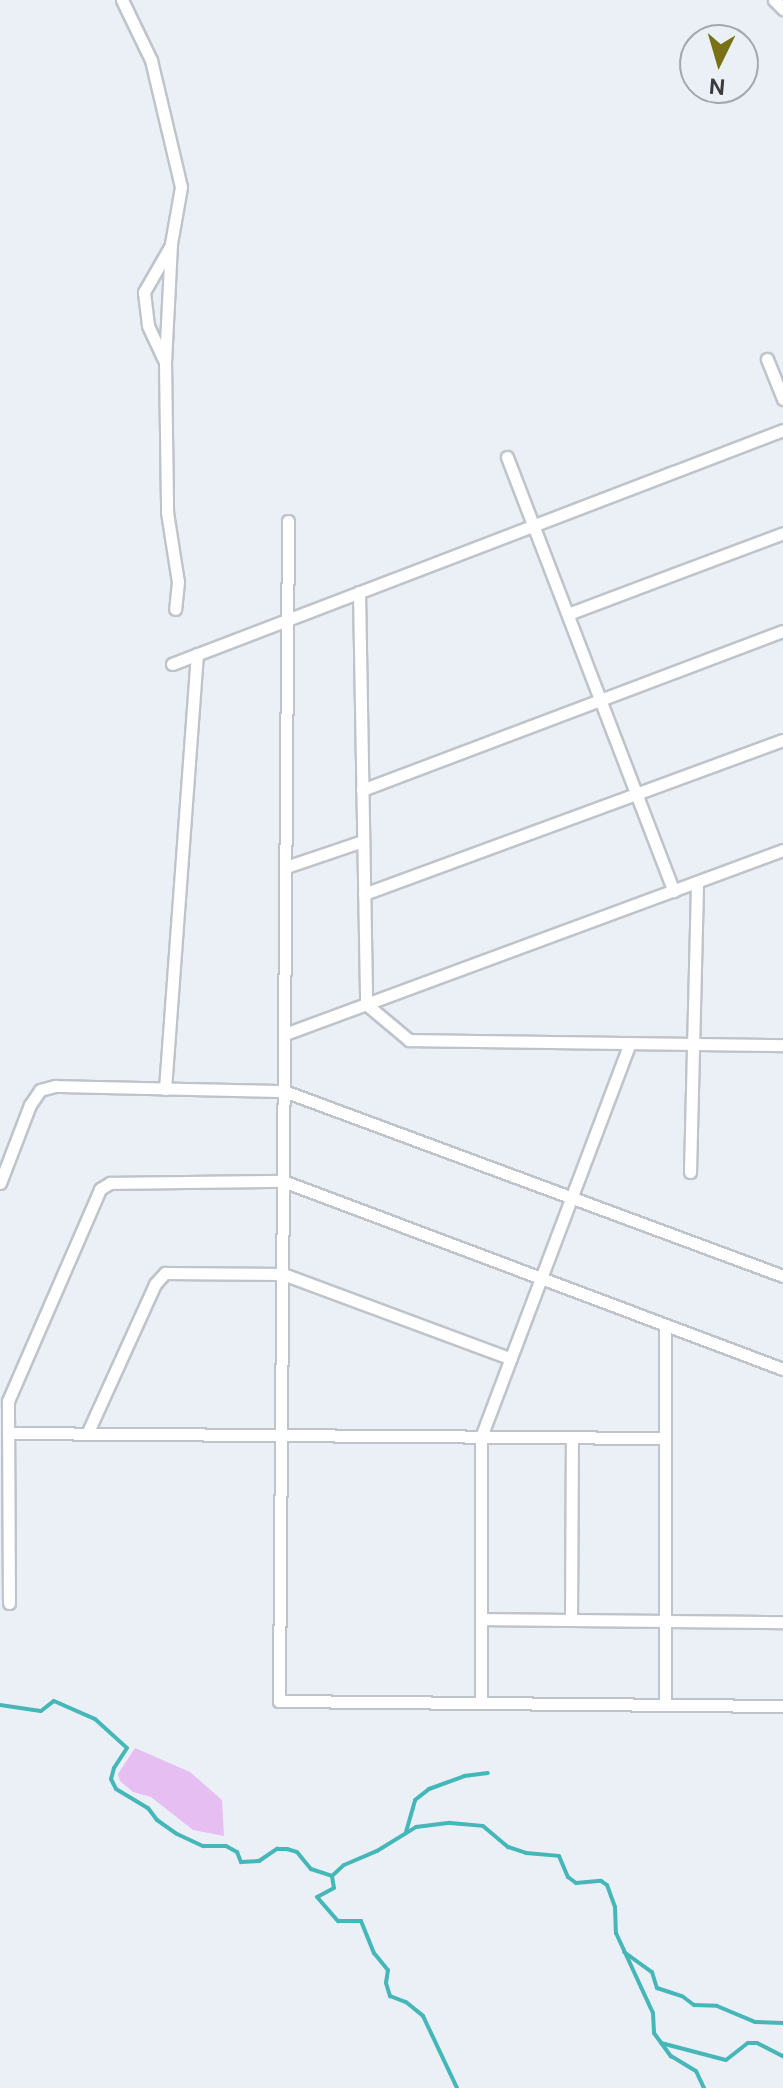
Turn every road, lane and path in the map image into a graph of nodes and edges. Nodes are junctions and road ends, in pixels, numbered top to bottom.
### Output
1 (122, 0) edge
2 (774, 0) edge
3 (783, 9) edge
4 (171, 244) junction
5 (767, 359) dead end
6 (165, 361) junction
7 (783, 399) edge
8 (783, 430) edge
9 (507, 457) dead end
10 (288, 521) dead end
11 (534, 526) junction
12 (783, 533) edge
13 (359, 592) junction
14 (175, 609) dead end
15 (568, 614) junction
16 (288, 620) junction
17 (783, 631) edge
18 (197, 654) junction
19 (172, 664) dead end
20 (601, 700) junction
21 (783, 740) edge
22 (362, 790) junction
23 (636, 794) junction
24 (363, 841) junction
25 (783, 850) edge
26 (286, 867) junction
27 (697, 882) junction
28 (674, 891) junction
29 (364, 894) junction
30 (366, 1004) junction
31 (285, 1034) junction
32 (630, 1043) junction
33 (693, 1044) junction
34 (783, 1045) edge
35 (165, 1089) junction
36 (284, 1091) junction
37 (690, 1172) dead end
38 (283, 1181) junction
39 (0, 1183) edge
40 (572, 1198) junction
41 (283, 1274) junction
42 (783, 1276) edge
43 (541, 1278) junction
44 (665, 1325) junction
45 (511, 1359) junction
46 (783, 1369) edge
47 (8, 1433) junction
48 (87, 1434) junction
49 (281, 1435) junction
50 (481, 1437) junction
51 (572, 1437) junction
52 (665, 1438) junction
53 (9, 1603) dead end
54 (481, 1619) junction
55 (571, 1620) junction
56 (665, 1621) junction
57 (783, 1622) edge
58 (481, 1703) junction
59 (665, 1705) junction
60 (783, 1706) edge

1 - 4 street
2 - 3 street
4 - 6 street
4 - 6 street
5 - 7 street
6 - 14 street
8 - 11 street
9 - 11 street
10 - 16 street
11 - 13 street
11 - 15 street
12 - 15 street
13 - 16 street
13 - 22 street
15 - 20 street
16 - 18 street
16 - 26 street
17 - 20 street
18 - 19 street
18 - 35 street
20 - 22 street
20 - 23 street
21 - 23 street
22 - 24 street
23 - 28 street
23 - 29 street
24 - 26 street
24 - 29 street
25 - 27 street
26 - 31 street
27 - 28 street
27 - 33 street
28 - 30 street
29 - 30 street
30 - 31 street
30 - 32 street
31 - 36 street
32 - 33 street
32 - 40 street
33 - 34 street
33 - 37 street
35 - 36 street
35 - 39 street
36 - 38 street
36 - 40 street
38 - 41 street
38 - 43 street
38 - 47 street
40 - 42 street
40 - 43 street
41 - 45 street
41 - 48 street
41 - 49 street
43 - 44 street
43 - 45 street
44 - 46 street
44 - 52 street
45 - 50 street
47 - 48 street
47 - 53 street
48 - 49 street
49 - 50 street
49 - 58 street
50 - 51 street
50 - 54 street
51 - 52 street
51 - 55 street
52 - 56 street
54 - 55 street
54 - 58 street
55 - 56 street
56 - 57 street
56 - 59 street
58 - 59 street
59 - 60 street

